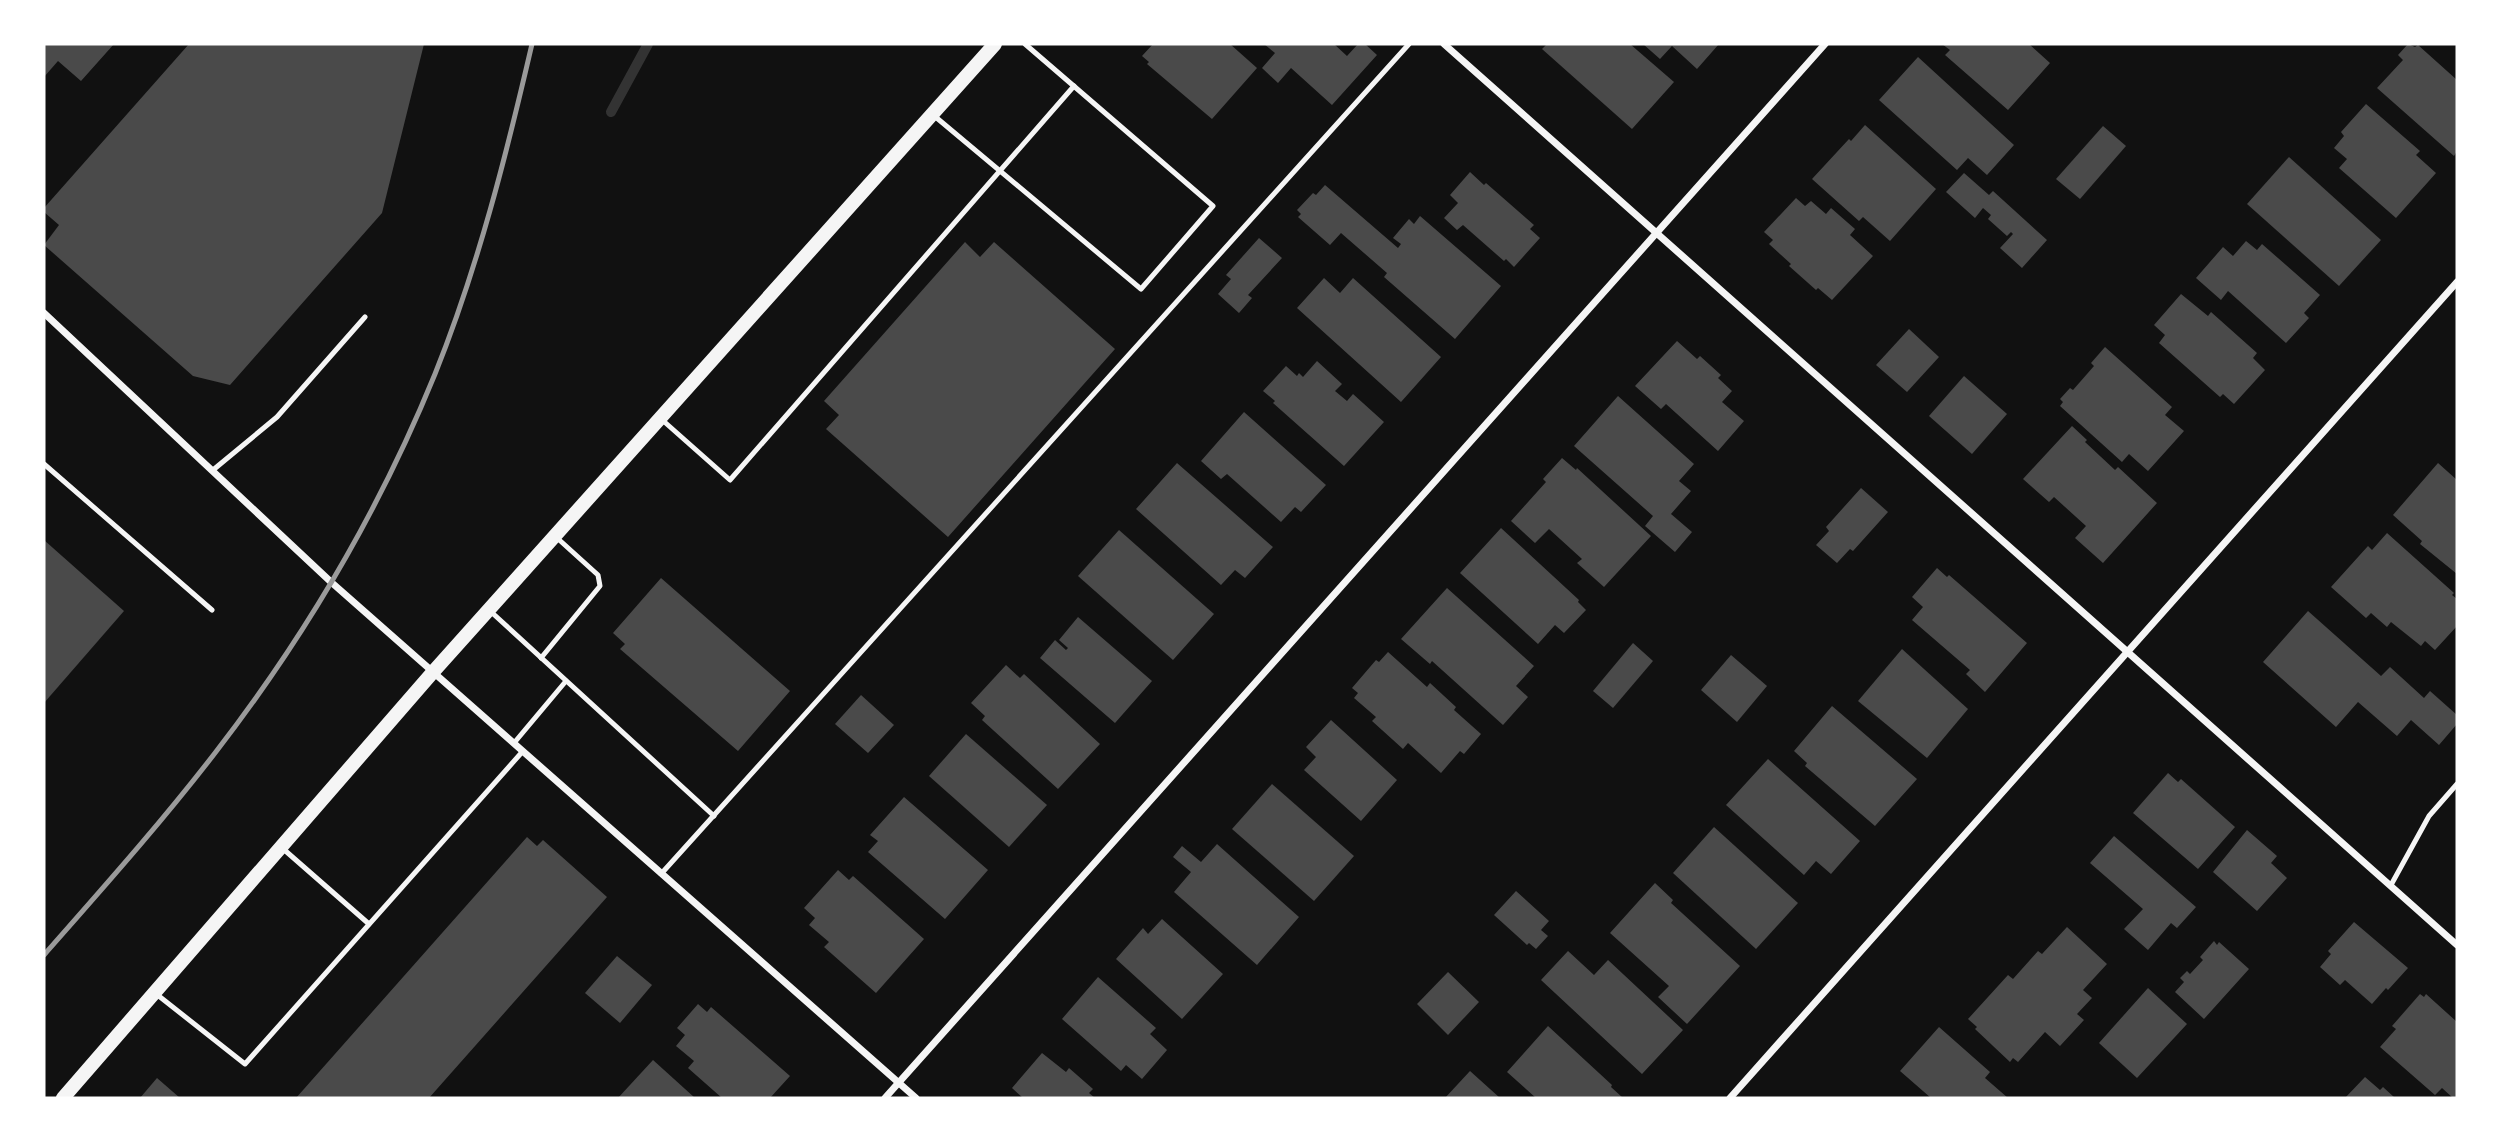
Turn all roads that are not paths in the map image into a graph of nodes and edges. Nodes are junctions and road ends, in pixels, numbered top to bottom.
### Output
1 (995, 44) edge
2 (1025, 44) edge
3 (1409, 44) edge
4 (1444, 44) edge
5 (1825, 44) edge
6 (1074, 86) junction
7 (932, 114) junction
8 (1000, 171) junction
9 (1657, 233) junction
10 (2457, 282) edge
11 (44, 313) edge
12 (365, 317) dead end
13 (660, 418) junction
14 (44, 464) edge
15 (213, 470) junction
16 (555, 536) junction
17 (212, 610) dead end
18 (489, 610) junction
19 (2128, 652) junction
20 (541, 658) junction
21 (433, 672) junction
22 (566, 681) junction
23 (514, 743) junction
24 (523, 751) junction
25 (2457, 784) edge
26 (713, 816) junction
27 (281, 847) junction
28 (661, 874) junction
29 (2391, 885) junction
30 (369, 924) junction
31 (2457, 945) edge
32 (155, 993) junction
33 (899, 1083) junction
34 (63, 1098) edge
35 (885, 1098) edge
36 (916, 1098) edge
37 (1730, 1098) edge

1 - 7 main road
2 - 6 lane
3 - 26 lane
4 - 9 street
5 - 9 street
6 - 8 lane
6 - 8 lane
7 - 8 lane
7 - 13 main road
8 - 13 lane
9 - 19 street
9 - 33 street
10 - 19 street
11 - 15 street
12 - 15 lane
13 - 16 main road
14 - 17 lane
15 - 21 street
16 - 18 main road
16 - 20 lane
18 - 20 lane
18 - 21 main road
19 - 29 street
19 - 37 street
20 - 22 lane
21 - 23 street
21 - 27 main road
22 - 23 lane
22 - 26 lane
23 - 24 street
24 - 28 street
24 - 30 lane
25 - 29 lane
26 - 28 lane
27 - 30 lane
27 - 32 main road
28 - 33 street
29 - 31 street
30 - 32 lane
32 - 34 main road
33 - 35 street
33 - 36 street

